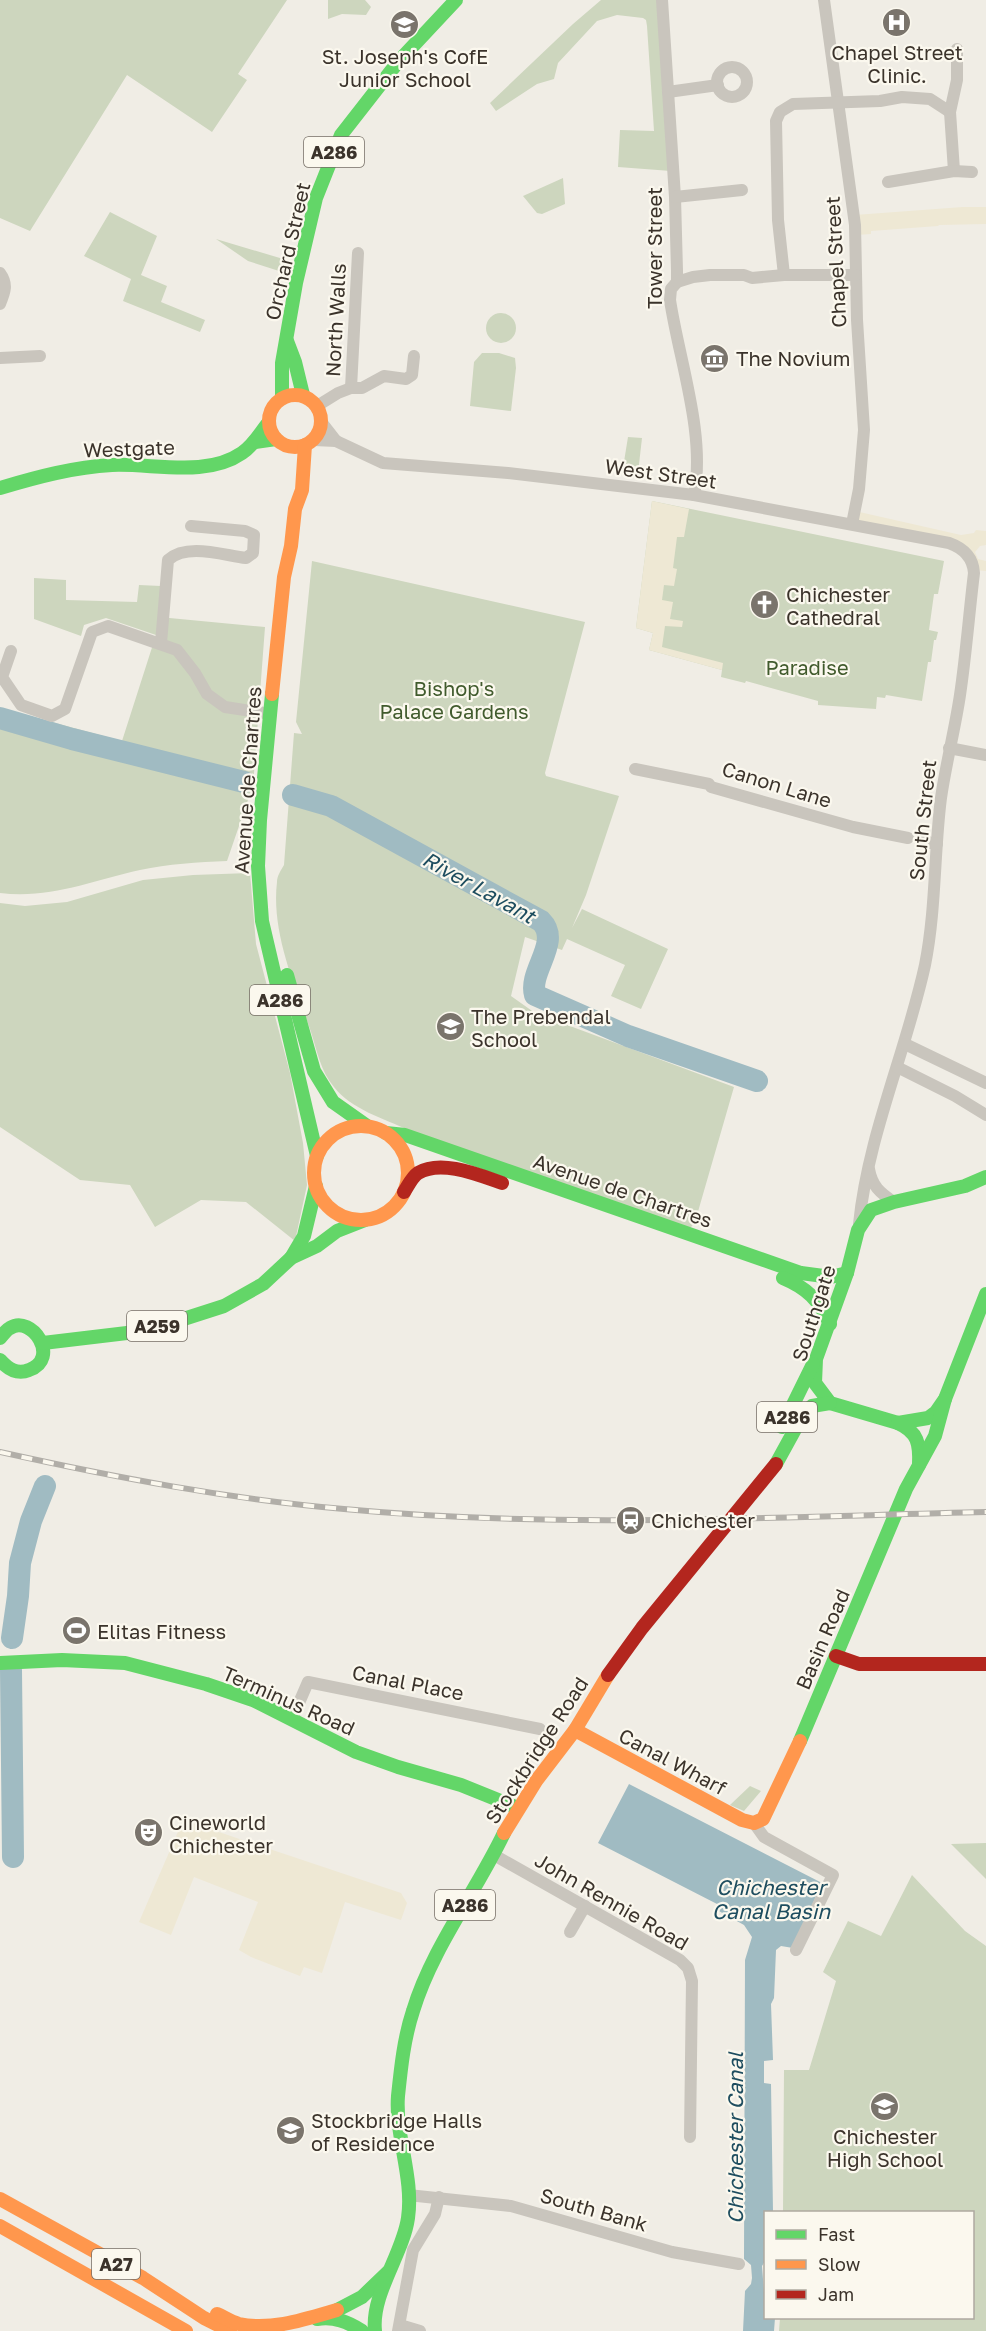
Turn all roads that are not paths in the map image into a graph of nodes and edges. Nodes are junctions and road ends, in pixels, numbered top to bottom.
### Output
1 (456, 0) edge
2 (662, 0) edge
3 (824, 0) edge
4 (957, 49) dead end
5 (718, 85) dead end
6 (668, 92) junction
7 (838, 101) junction
8 (950, 112) junction
9 (954, 171) junction
10 (972, 172) dead end
11 (888, 182) dead end
12 (742, 190) dead end
13 (675, 196) junction
14 (358, 253) dead end
15 (0, 273) edge
16 (784, 275) junction
17 (856, 275) junction
18 (677, 282) junction
19 (0, 304) edge
20 (287, 341) junction
21 (40, 356) dead end
22 (414, 356) dead end
23 (0, 358) edge
24 (351, 388) junction
25 (303, 395) junction
26 (282, 398) junction
27 (317, 406) junction
28 (268, 422) junction
29 (322, 423) junction
30 (336, 441) junction
31 (255, 442) junction
32 (281, 442) junction
33 (309, 442) junction
34 (0, 488) edge
35 (694, 495) junction
36 (296, 509) junction
37 (852, 524) junction
38 (191, 526) dead end
39 (291, 546) junction
40 (973, 565) joint
41 (161, 643) junction
42 (11, 651) dead end
43 (271, 714) junction
44 (949, 748) junction
45 (986, 755) edge
46 (635, 769) dead end
47 (908, 838) dead end
48 (921, 841) dead end
49 (937, 844) junction
50 (905, 1044) junction
51 (896, 1072) junction
52 (986, 1083) edge
53 (986, 1115) edge
54 (367, 1126) junction
55 (386, 1133) junction
56 (317, 1156) junction
57 (868, 1165) junction
58 (986, 1177) edge
59 (316, 1186) junction
60 (964, 1186) junction
61 (986, 1190) edge
62 (404, 1192) junction
63 (894, 1203) junction
64 (365, 1220) junction
65 (858, 1230) junction
66 (291, 1258) junction
67 (847, 1272) junction
68 (986, 1294) edge
69 (830, 1324) junction
70 (0, 1338) edge
71 (43, 1343) junction
72 (816, 1359) junction
73 (1, 1363) edge
74 (945, 1398) junction
75 (830, 1403) junction
76 (898, 1423) junction
77 (919, 1465) junction
78 (764, 1477) junction
79 (836, 1656) junction
80 (0, 1663) edge
81 (986, 1664) edge
82 (292, 1719) junction
83 (540, 1729) dead end
84 (575, 1730) junction
85 (518, 1808) junction
86 (754, 1823) junction
87 (494, 1855) junction
88 (585, 1906) junction
89 (570, 1932) dead end
90 (796, 1950) dead end
91 (690, 2137) dead end
92 (408, 2195) junction
93 (439, 2197) junction
94 (0, 2199) edge
95 (0, 2226) edge
96 (739, 2264) dead end
97 (390, 2271) junction
98 (143, 2278) junction
99 (337, 2310) junction
100 (322, 2318) junction
101 (399, 2328) edge
102 (186, 2331) edge
103 (230, 2331) edge
104 (285, 2331) edge
105 (362, 2331) edge
106 (375, 2331) edge
107 (420, 2331) edge

1 - 20 main road, Orchard Street / A286
2 - 6 street, Tower Street
3 - 7 street, Chapel Street
4 - 8 street
5 - 6 street
6 - 13 street, Tower Street
7 - 8 street
7 - 16 street
7 - 17 street, Chapel Street
8 - 9 street
9 - 10 street
9 - 11 street
12 - 13 street
13 - 18 street, Tower Street
14 - 24 street, North Walls
15 - 19 street
16 - 17 street
16 - 18 street
17 - 37 street, Chapel Street
18 - 35 street, Tower Street
20 - 25 main road, Orchard Street / A286
20 - 26 main road, Orchard Street / A286
21 - 23 street
22 - 24 street
24 - 27 street, North Walls
25 - 26 main road
25 - 27 main road
26 - 28 main road
27 - 29 main road
28 - 31 main road, Westgate
28 - 32 main road
29 - 30 street, West Street
29 - 33 main road
30 - 33 street, West Street
30 - 35 street, West Street
31 - 32 main road, Westgate
31 - 34 main road, Westgate
32 - 33 main road
32 - 36 main road, Avenue de Chartres / A286
33 - 36 main road, Avenue de Chartres / A286
35 - 37 street, West Street
36 - 39 main road, Avenue de Chartres / A286
37 - 40 street, West Street
38 - 41 street
39 - 43 main road, Avenue de Chartres / A286
39 - 54 main road, Avenue de Chartres / A286
40 - 44 street, South Street
41 - 42 street
41 - 43 street
43 - 56 main road, Avenue de Chartres / A286
44 - 45 street
44 - 49 street, South Street
46 - 47 street, Canon Lane
48 - 49 street
49 - 50 street, South Street
50 - 51 street, South Street
50 - 52 street
51 - 53 street
51 - 57 street, Southgate
54 - 55 main road
54 - 56 main road
55 - 62 main road
55 - 67 main road, Avenue de Chartres
56 - 59 main road
57 - 63 street
57 - 65 street, Southgate
58 - 60 main road, A286
59 - 64 main road
59 - 66 main road, A259
60 - 61 main road, A286
60 - 63 main road, Southgate / A286
62 - 64 main road
62 - 69 main road, Avenue de Chartres
63 - 65 main road, Southgate / A286
64 - 66 main road, A259
65 - 67 main road, Southgate / A286
66 - 71 main road, A259
67 - 69 main road, Southgate / A286
68 - 74 main road, A286
69 - 72 main road, Southgate / A286
70 - 71 main road
71 - 73 main road
72 - 75 main road, Southgate / A286
72 - 78 main road, A286
74 - 76 main road, A286
74 - 77 main road, Basin Road
75 - 76 main road, A286
75 - 78 main road, A286
76 - 77 main road
77 - 79 main road, Basin Road
78 - 84 main road, Stockbridge Road / A286
79 - 81 main road
79 - 86 main road, Basin Road
80 - 82 main road, Terminus Road
82 - 83 street, Canal Place
82 - 85 main road, Terminus Road
84 - 85 main road, Stockbridge Road / A286
84 - 86 main road, Canal Wharf
85 - 87 main road, Stockbridge Road / A286
86 - 90 street
87 - 88 street, John Rennie Road
87 - 92 main road, Stockbridge Road / A286
88 - 89 street
88 - 91 street, John Rennie Road
92 - 93 street, South Bank
92 - 97 main road, Stockbridge Road / A286
93 - 96 street, South Bank
93 - 101 street
94 - 98 main road, A27
95 - 102 main road, A27
97 - 99 main road, Stockbridge Road / A286
97 - 106 main road, Stockbridge Road / A286
98 - 99 main road, A27
98 - 103 main road, A27
99 - 100 main road, Stockbridge Road / A286
100 - 104 main road, Stockbridge Road
100 - 105 main road
101 - 107 street

